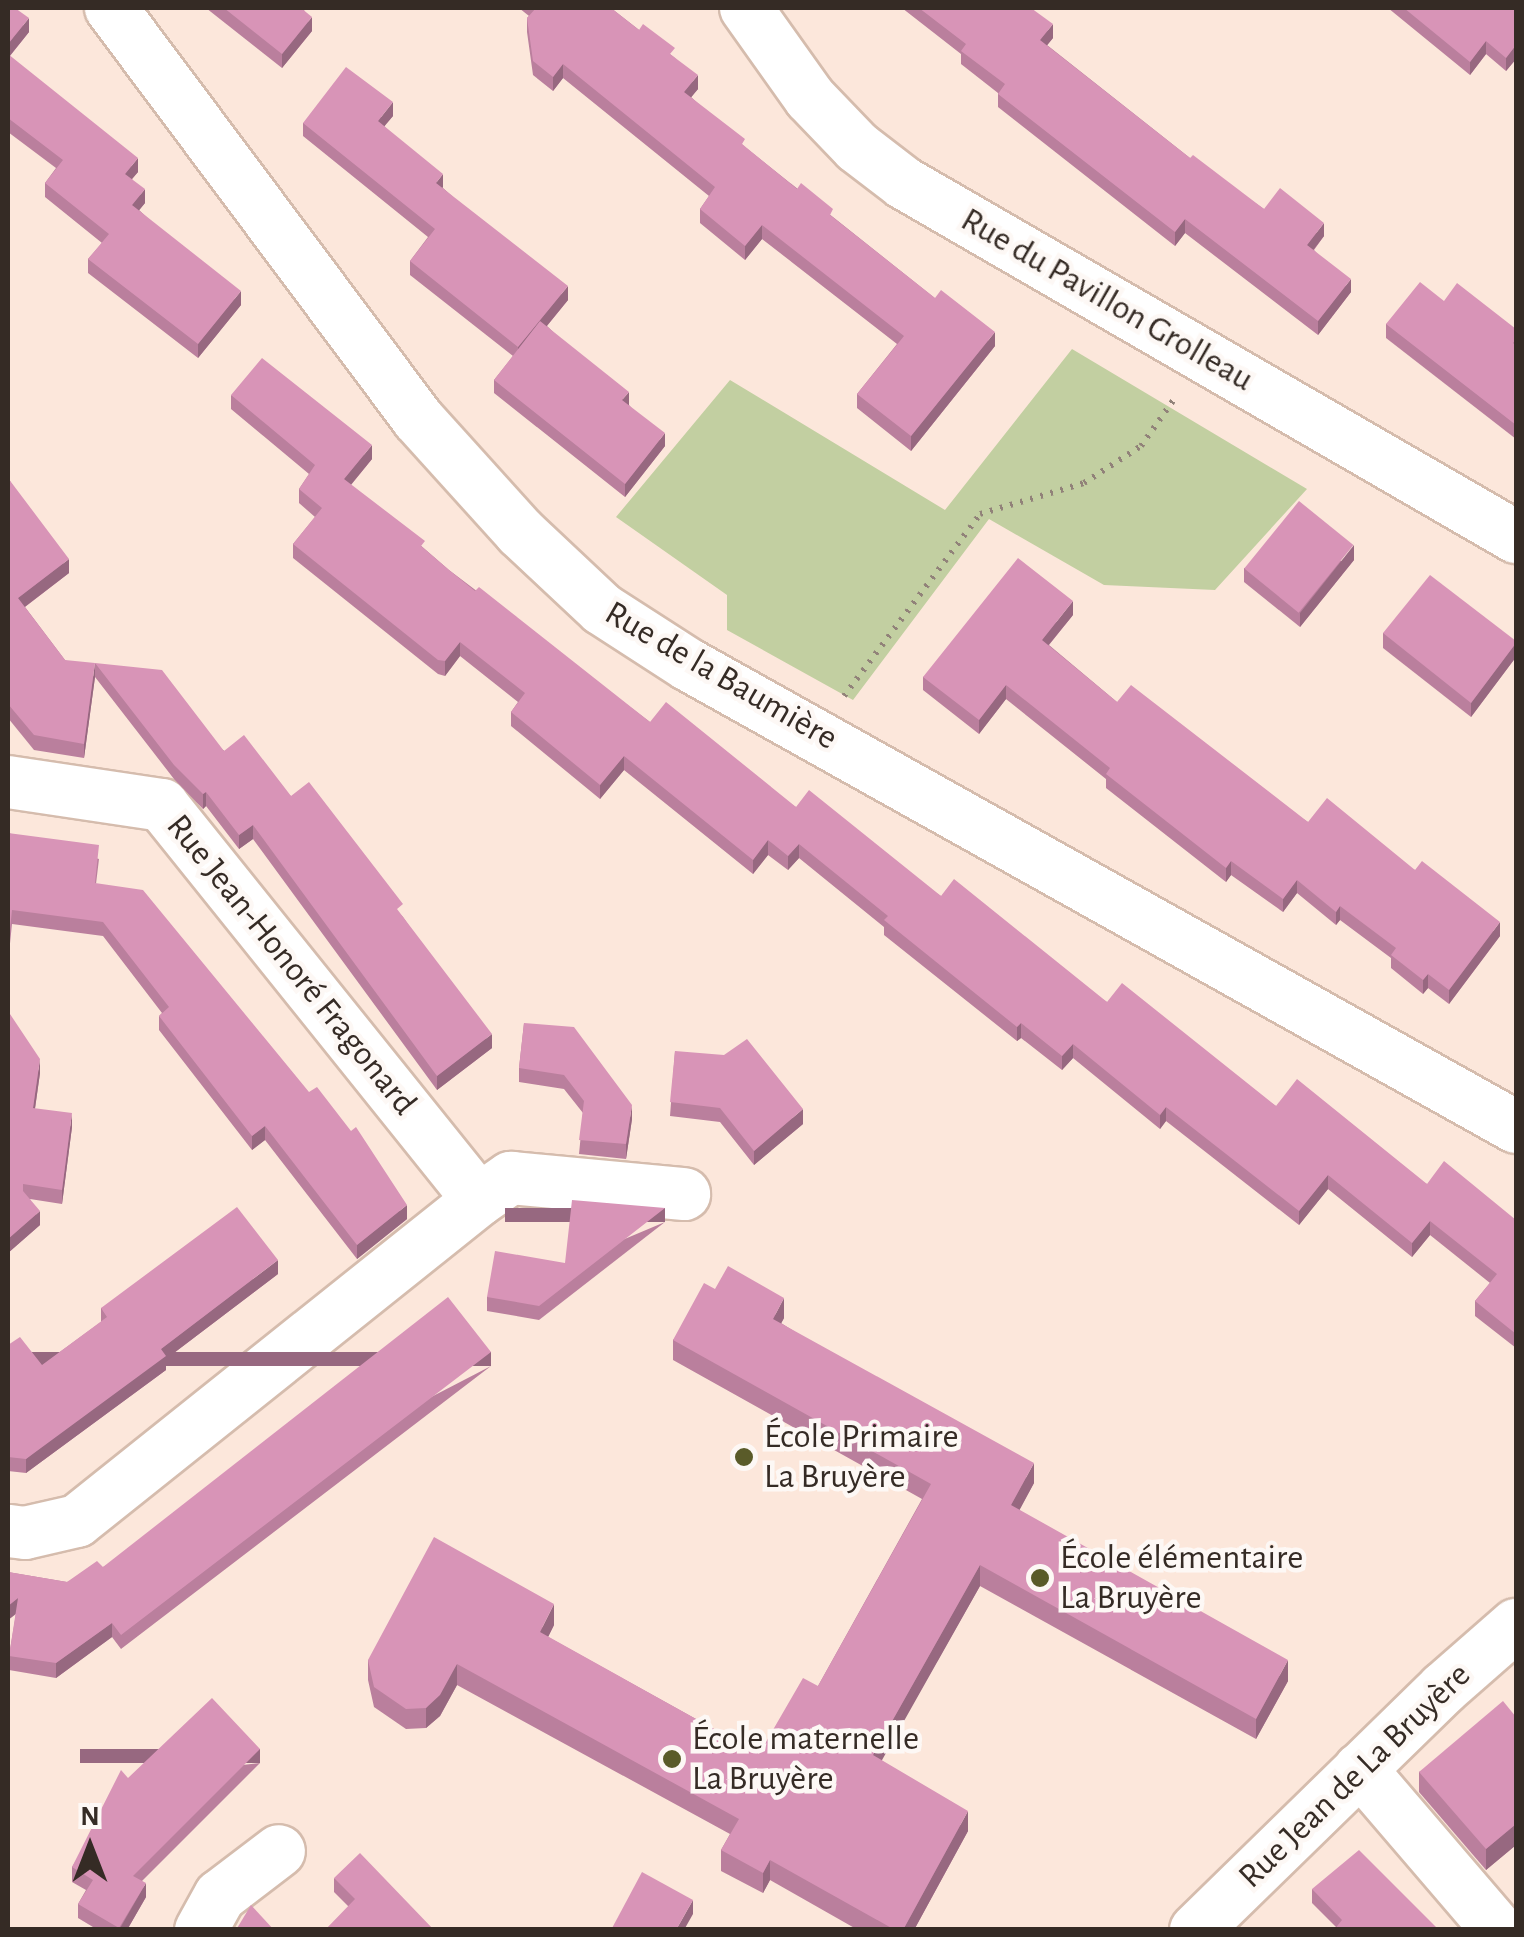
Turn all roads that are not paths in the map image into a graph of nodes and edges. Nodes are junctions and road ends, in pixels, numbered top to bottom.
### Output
1 (111, 8) edge
2 (746, 8) edge
3 (1516, 537) edge
4 (8, 782) edge
5 (1516, 1126) edge
6 (684, 1194) dead end
7 (480, 1200) junction
8 (8, 1531) edge
9 (1516, 1625) edge
10 (1360, 1768) junction
11 (279, 1851) dead end
12 (201, 1930) edge
13 (1196, 1930) edge
14 (1498, 1930) edge

1 - 5 street, Rue de la Baumière
2 - 3 street, Rue du Pavillon Grolleau
4 - 7 street, Rue Jean-Honoré Fragonard
6 - 7 street
7 - 8 street
9 - 10 street, Rue Jean de La Bruyère
10 - 13 street, Rue Jean de La Bruyère
10 - 14 street
11 - 12 street

